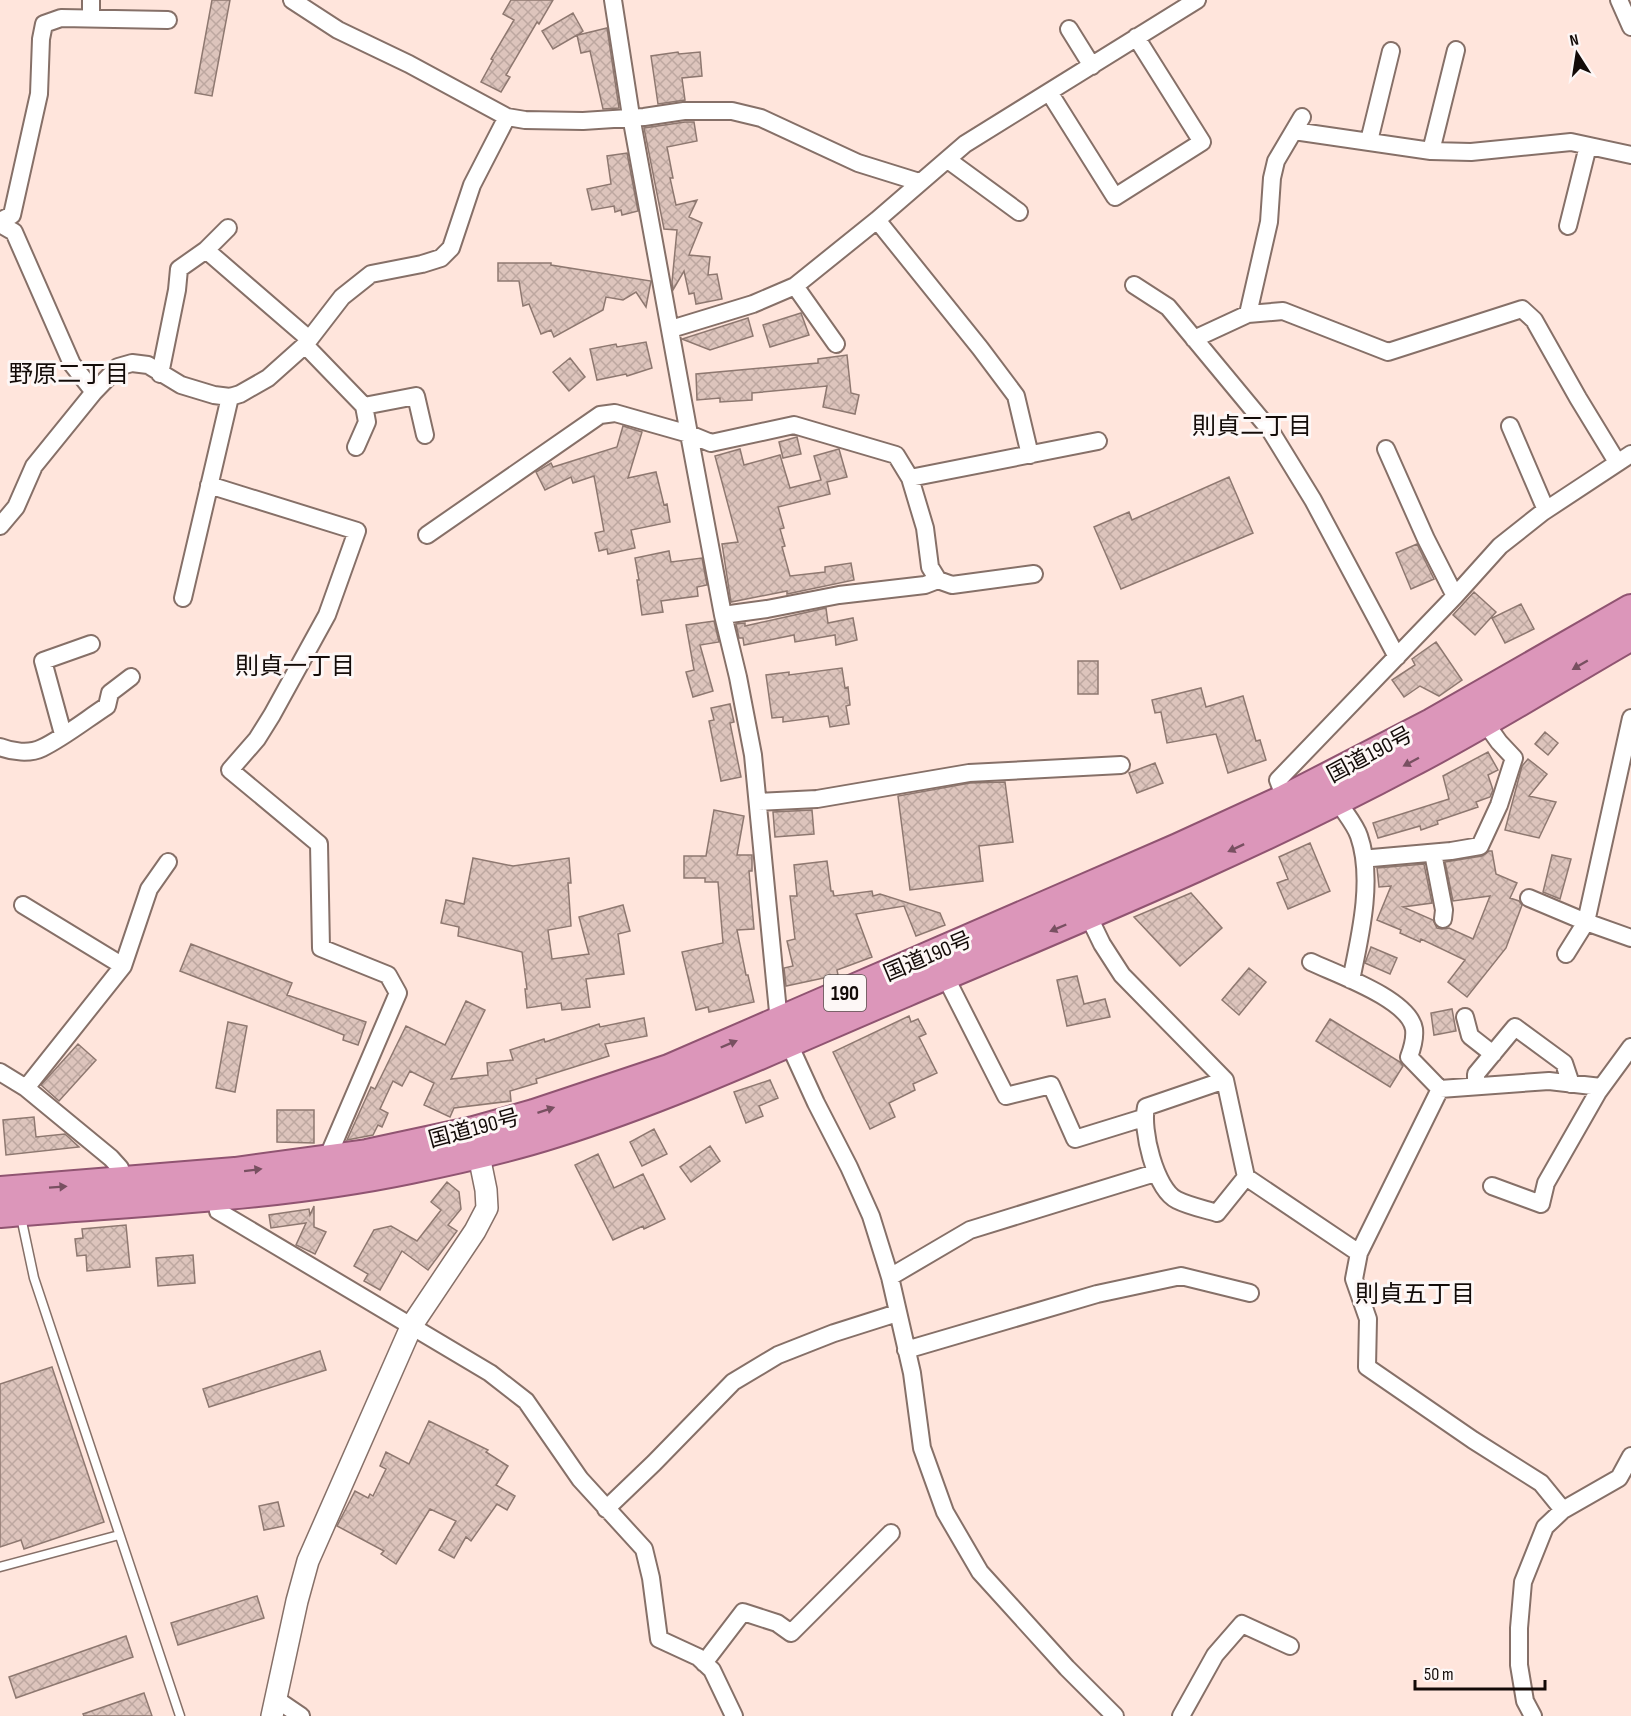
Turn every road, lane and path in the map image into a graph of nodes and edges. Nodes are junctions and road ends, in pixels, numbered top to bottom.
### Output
1 (91, 0) edge
2 (1197, 0) edge
3 (1619, 0) edge
4 (296, 1) edge
5 (618, 3) edge
6 (1173, 6) edge
7 (91, 19) junction
8 (168, 20) dead end
9 (1631, 27) edge
10 (1069, 29) dead end
11 (1137, 37) junction
12 (1456, 50) dead end
13 (1391, 51) dead end
14 (1092, 66) junction
15 (1049, 92) junction
16 (632, 116) junction
17 (507, 117) junction
18 (1369, 141) junction
19 (1588, 146) junction
20 (1431, 151) junction
21 (1631, 155) edge
22 (948, 160) junction
23 (919, 182) junction
24 (1019, 212) dead end
25 (877, 220) junction
26 (0, 223) edge
27 (1568, 226) dead end
28 (228, 228) dead end
29 (206, 250) junction
30 (1134, 285) dead end
31 (795, 286) junction
32 (1248, 314) junction
33 (671, 329) junction
34 (1194, 339) junction
35 (307, 342) junction
36 (836, 344) dead end
37 (160, 374) junction
38 (94, 393) junction
39 (230, 397) junction
40 (364, 406) junction
41 (1510, 426) dead end
42 (689, 434) junction
43 (425, 435) dead end
44 (1098, 441) dead end
45 (356, 447) dead end
46 (1386, 449) dead end
47 (1030, 455) junction
48 (1624, 458) edge
49 (910, 478) junction
50 (209, 484) junction
51 (1546, 510) junction
52 (0, 526) edge
53 (427, 535) dead end
54 (1034, 574) dead end
55 (938, 580) junction
56 (1455, 596) junction
57 (183, 598) dead end
58 (1631, 609) edge
59 (723, 615) junction
60 (1631, 636) edge
61 (91, 644) dead end
62 (1397, 657) junction
63 (131, 678) dead end
64 (1631, 718) edge
65 (1484, 721) junction
66 (63, 734) junction
67 (0, 747) edge
68 (1121, 765) dead end
69 (1337, 800) junction
70 (758, 802) junction
71 (1290, 810) junction
72 (1433, 853) junction
73 (1365, 857) junction
74 (168, 862) dead end
75 (1529, 898) dead end
76 (23, 905) dead end
77 (1088, 915) junction
78 (1443, 919) dead end
79 (1586, 922) junction
80 (1631, 938) edge
81 (1566, 954) dead end
82 (1311, 962) dead end
83 (123, 966) junction
84 (945, 976) junction
85 (1351, 980) junction
86 (1465, 1017) dead end
87 (784, 1032) junction
88 (1631, 1047) edge
89 (1492, 1054) junction
90 (0, 1072) edge
91 (1225, 1080) junction
92 (1570, 1084) junction
93 (1476, 1086) junction
94 (1601, 1087) junction
95 (26, 1088) junction
96 (1440, 1089) junction
97 (1143, 1118) junction
98 (476, 1142) junction
99 (326, 1161) junction
100 (1155, 1173) junction
101 (1246, 1177) junction
102 (1492, 1186) dead end
103 (0, 1191) edge
104 (126, 1193) junction
105 (216, 1197) junction
106 (10, 1212) edge
107 (1359, 1253) junction
108 (890, 1277) junction
109 (1250, 1293) dead end
110 (897, 1313) junction
111 (412, 1325) junction
112 (906, 1350) junction
113 (1631, 1456) edge
114 (606, 1509) junction
115 (1563, 1510) junction
116 (891, 1533) dead end
117 (119, 1535) junction
118 (0, 1567) edge
119 (1290, 1646) dead end
120 (704, 1663) junction
121 (274, 1707) edge
122 (180, 1716) edge
123 (301, 1716) edge
124 (734, 1716) edge
125 (1114, 1716) edge
126 (1181, 1716) edge
127 (1533, 1716) edge

1 - 7 street
2 - 6 street
3 - 9 street
4 - 17 street
5 - 16 street
6 - 11 street
7 - 8 street
7 - 26 street
10 - 14 street
11 - 14 street
11 - 15 street
12 - 20 street
13 - 18 street
14 - 15 street
15 - 22 street
16 - 17 street
16 - 23 street
16 - 33 street
17 - 35 street
18 - 20 street
18 - 32 street
19 - 20 street
19 - 21 street
19 - 27 street
22 - 23 street
22 - 24 street
23 - 25 street
25 - 31 street
25 - 47 street
26 - 38 street
28 - 29 street
29 - 35 street
29 - 37 street
30 - 34 street
31 - 33 street
31 - 36 street
32 - 34 street
32 - 48 street
33 - 42 street
34 - 62 street
35 - 39 street
35 - 40 street
37 - 38 street
37 - 39 street
38 - 52 street
39 - 50 street
40 - 43 street
40 - 45 street
41 - 51 street
42 - 49 street
42 - 53 street
42 - 59 street
44 - 47 street
46 - 56 street
47 - 49 street
48 - 51 street
49 - 55 street
50 - 57 street
50 - 99 street
51 - 56 street
54 - 55 street
55 - 59 street
56 - 62 street
58 - 71 highway, 国道190号 / 190
59 - 70 street
60 -> 65 highway, 国道190号 / 190
61 - 66 street
62 - 71 street
63 - 66 street
64 - 79 street
65 -> 69 highway, 国道190号 / 190
65 - 72 street
66 - 67 street
68 - 70 street
69 - 71 highway, 国道190号 / 190
69 - 73 street
70 - 87 street
71 -> 77 highway, 国道190号 / 190
71 - 87 highway, 国道190号 / 190
72 - 73 street
72 - 78 street
73 - 85 street
74 - 83 street
75 - 79 street
76 - 83 street
77 -> 84 highway, 国道190号 / 190
77 - 91 street
79 - 80 street
79 - 81 street
82 - 85 street
83 - 95 street
84 - 87 highway, 国道190号 / 190
84 - 97 street
85 - 96 street
86 - 89 street
87 - 98 highway, 国道190号 / 190
87 - 108 street
88 - 94 street
89 - 92 street
89 - 93 street
90 - 95 street
91 - 97 street
91 - 101 street
92 - 93 street
92 - 94 street
93 - 96 street
94 - 102 street
95 - 104 street
96 - 107 street
97 - 100 street
98 - 99 highway, 国道190号 / 190
98 - 105 highway, 国道190号 / 190
98 - 111 street
104 -> 99 highway, 国道190号 / 190
100 - 101 street
100 - 108 street
101 - 107 street
103 -> 104 highway, 国道190号 / 190
104 - 105 highway, 国道190号 / 190
104 - 106 highway, 国道190号 / 190
105 - 111 street
106 - 117 lane
107 - 115 street
108 - 110 street
109 - 112 street
110 - 112 street
110 - 114 street
111 - 114 street
111 - 121 street
112 - 125 street
113 - 115 street
114 - 120 street
115 - 127 street
116 - 120 street
117 - 118 lane
117 - 122 lane
119 - 126 street
120 - 124 street
121 - 123 street

